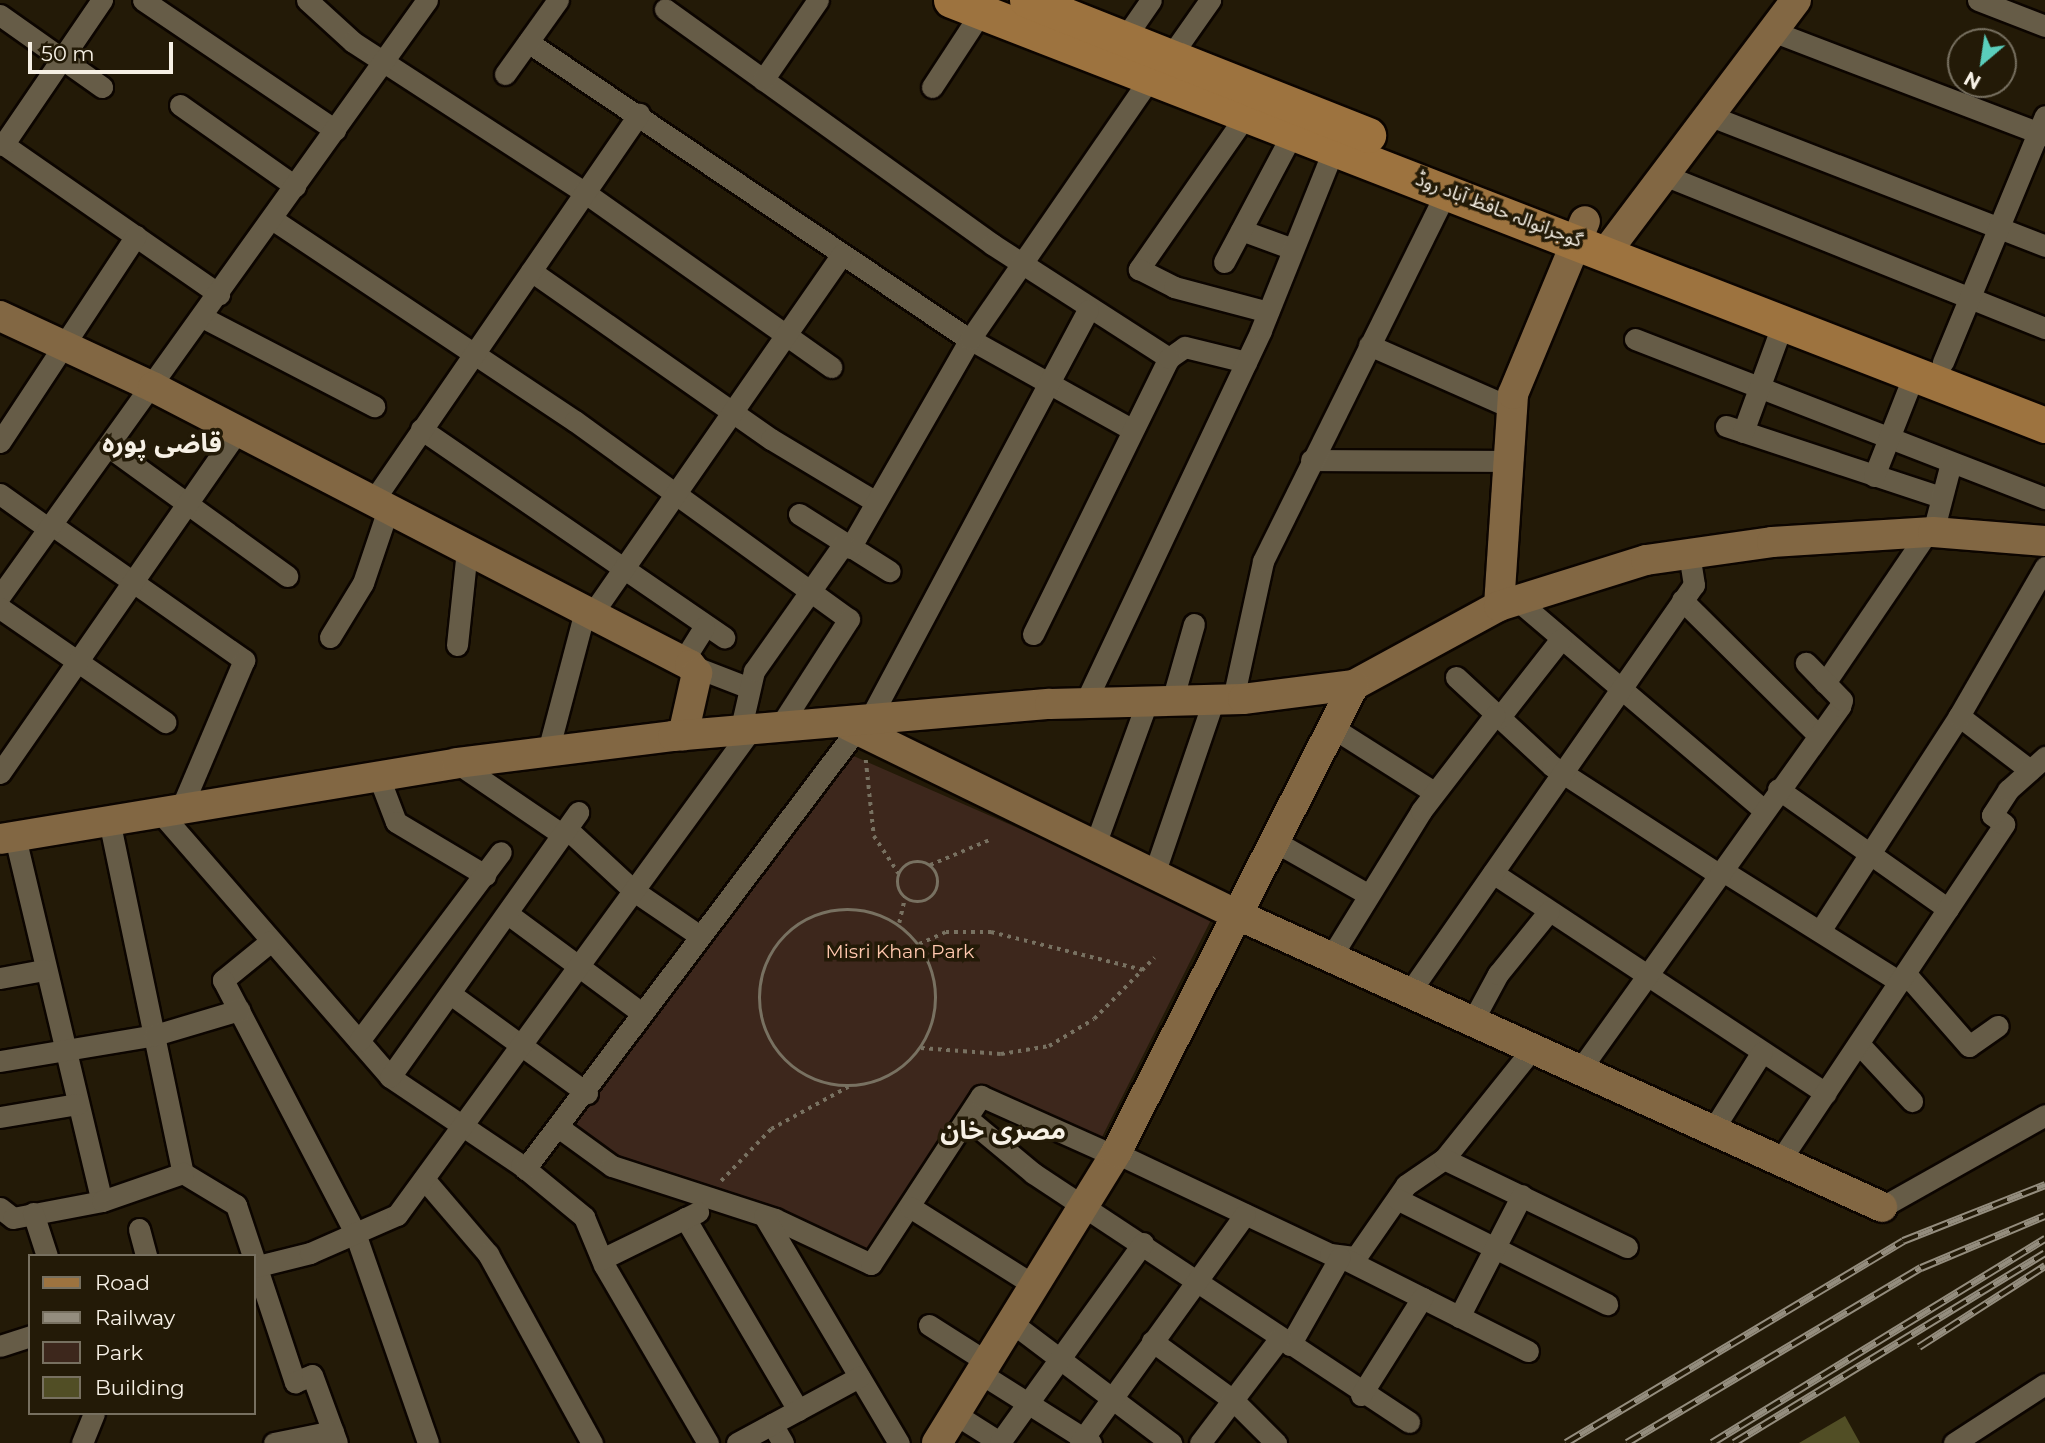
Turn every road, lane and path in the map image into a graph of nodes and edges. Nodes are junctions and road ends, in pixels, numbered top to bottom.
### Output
1 (102, 0) edge
2 (143, 0) edge
3 (307, 0) edge
4 (427, 0) edge
5 (558, 0) edge
6 (818, 0) edge
7 (1027, 0) edge
8 (1151, 0) edge
9 (1210, 0) edge
10 (1796, 0) edge
11 (1978, 0) edge
12 (966, 6) edge
13 (665, 9) dead end
14 (1079, 10) edge
15 (0, 15) edge
16 (2045, 26) edge
17 (1772, 31) junction
18 (1124, 39) junction
19 (528, 42) junction
20 (61, 58) junction
21 (382, 63) junction
22 (1160, 68) junction
23 (505, 74) dead end
24 (763, 80) junction
25 (102, 87) dead end
26 (932, 87) dead end
27 (180, 105) dead end
28 (639, 114) junction
29 (1245, 115) junction
30 (1708, 115) junction
31 (2043, 128) edge
32 (335, 130) junction
33 (1293, 132) junction
34 (2, 144) edge
35 (1334, 148) junction
36 (1664, 175) junction
37 (295, 186) junction
38 (1447, 191) junction
39 (584, 192) junction
40 (272, 219) junction
41 (1998, 227) junction
42 (1241, 230) junction
43 (136, 236) junction
44 (1597, 236) junction
45 (2045, 246) edge
46 (1293, 249) junction
47 (842, 254) junction
48 (1019, 262) junction
49 (1224, 262) dead end
50 (531, 271) junction
51 (219, 294) junction
52 (1969, 298) junction
53 (1088, 310) junction
54 (1268, 312) junction
55 (0, 316) edge
56 (202, 317) junction
57 (1784, 320) junction
58 (2045, 328) edge
59 (785, 333) junction
60 (970, 340) junction
61 (1635, 340) dead end
62 (1369, 345) junction
63 (65, 346) junction
64 (474, 352) junction
65 (1169, 358) junction
66 (1246, 362) junction
67 (831, 367) dead end
68 (1929, 367) junction
69 (1046, 381) junction
70 (153, 387) junction
71 (1758, 387) junction
72 (2045, 401) edge
73 (374, 406) dead end
74 (1512, 408) junction
75 (730, 410) junction
76 (2045, 425) edge
77 (421, 429) junction
78 (1131, 429) junction
79 (238, 431) junction
80 (1889, 438) junction
81 (0, 442) edge
82 (109, 447) junction
83 (1311, 460) junction
84 (1509, 461) junction
85 (1951, 463) junction
86 (1874, 476) junction
87 (675, 491) junction
88 (0, 494) edge
89 (1938, 496) junction
90 (2045, 498) edge
91 (876, 502) junction
92 (187, 503) junction
93 (381, 505) junction
94 (799, 514) dead end
95 (50, 527) junction
96 (1930, 532) junction
97 (2045, 541) edge
98 (846, 547) junction
99 (467, 550) junction
100 (1689, 552) junction
101 (2045, 567) edge
102 (622, 570) junction
103 (889, 570) dead end
104 (287, 576) dead end
105 (131, 581) junction
106 (811, 591) junction
107 (0, 596) edge
108 (1682, 600) junction
109 (1508, 603) junction
110 (0, 608) edge
111 (589, 613) junction
112 (1195, 624) dead end
113 (704, 627) junction
114 (1033, 634) dead end
115 (330, 637) dead end
116 (724, 637) dead end
117 (1561, 639) junction
118 (457, 645) dead end
119 (74, 661) junction
120 (686, 663) junction
121 (1806, 663) dead end
122 (1456, 677) dead end
123 (1825, 683) junction
124 (1354, 685) junction
125 (747, 687) junction
126 (1620, 687) junction
127 (1223, 699) junction
128 (1160, 701) junction
129 (1085, 703) junction
130 (1497, 716) junction
131 (1959, 716) junction
132 (165, 722) dead end
133 (1330, 726) junction
134 (861, 728) junction
135 (756, 730) junction
136 (683, 735) junction
137 (1818, 735) junction
138 (8, 741) edge
139 (548, 751) junction
140 (457, 763) junction
141 (2038, 764) edge
142 (0, 773) edge
143 (1562, 773) junction
144 (378, 775) junction
145 (1778, 789) junction
146 (1434, 792) junction
147 (170, 808) junction
148 (1764, 810) junction
149 (109, 820) junction
150 (569, 826) junction
151 (7, 838) edge
152 (992, 839) dead end
153 (1274, 841) junction
154 (1095, 845) junction
155 (501, 852) dead end
156 (1870, 854) junction
157 (930, 865) junction
158 (1493, 873) junction
159 (1722, 873) junction
160 (899, 874) junction
161 (1154, 874) junction
162 (485, 875) junction
163 (634, 891) junction
164 (1369, 895) junction
165 (905, 897) junction
166 (1948, 909) junction
167 (1549, 911) junction
168 (508, 914) junction
169 (1240, 916) junction
170 (900, 925) junction
171 (1820, 931) junction
172 (700, 936) junction
173 (271, 941) junction
174 (919, 944) junction
175 (1331, 957) junction
176 (1154, 958) dead end
177 (579, 967) junction
178 (44, 970) junction
179 (1143, 970) junction
180 (1903, 977) junction
181 (0, 978) edge
182 (1645, 978) junction
183 (1409, 993) junction
184 (452, 995) junction
185 (239, 1010) junction
186 (642, 1013) junction
187 (1472, 1022) junction
188 (1998, 1027) dead end
189 (155, 1035) junction
190 (359, 1041) junction
191 (1859, 1044) junction
192 (521, 1046) junction
193 (64, 1048) junction
194 (921, 1048) junction
195 (1532, 1049) junction
196 (1762, 1052) junction
197 (0, 1060) edge
198 (1579, 1071) junction
199 (390, 1077) junction
200 (850, 1086) junction
201 (587, 1093) junction
202 (1826, 1093) junction
203 (1912, 1101) dead end
204 (78, 1104) junction
205 (2045, 1115) edge
206 (0, 1117) edge
207 (967, 1118) junction
208 (462, 1126) junction
209 (561, 1129) junction
210 (1712, 1131) junction
211 (1116, 1154) junction
212 (1444, 1159) junction
213 (1779, 1162) junction
214 (525, 1169) junction
215 (183, 1173) junction
216 (424, 1179) junction
217 (1522, 1195) junction
218 (1396, 1199) junction
219 (102, 1201) junction
220 (714, 1201) junction
221 (1084, 1205) junction
222 (910, 1207) junction
223 (0, 1208) edge
224 (1882, 1208) joint
225 (33, 1213) junction
226 (1245, 1214) junction
227 (764, 1216) junction
228 (685, 1218) junction
229 (139, 1229) dead end
230 (355, 1233) junction
231 (1143, 1243) junction
232 (1627, 1247) dead end
233 (1495, 1248) junction
234 (46, 1254) edge
235 (145, 1254) edge
236 (253, 1254) edge
237 (1341, 1258) junction
238 (602, 1259) junction
239 (257, 1267) edge
240 (1196, 1278) junction
241 (1034, 1285) junction
242 (1422, 1298) junction
243 (1607, 1304) dead end
244 (1459, 1317) junction
245 (1011, 1322) junction
246 (929, 1325) dead end
247 (28, 1337) edge
248 (1152, 1341) junction
249 (1285, 1342) junction
250 (0, 1346) edge
251 (1528, 1351) dead end
252 (1059, 1359) junction
253 (984, 1367) junction
254 (859, 1377) junction
255 (2045, 1384) edge
256 (1361, 1395) junction
257 (1112, 1399) junction
258 (1233, 1400) junction
259 (1028, 1403) junction
260 (798, 1410) junction
261 (955, 1414) junction
262 (93, 1415) edge
263 (1409, 1422) dead end
264 (772, 1424) junction
265 (335, 1437) edge
266 (1085, 1441) edge
267 (1207, 1441) edge
268 (82, 1443) edge
269 (274, 1443) edge
270 (428, 1443) edge
271 (592, 1443) edge
272 (708, 1443) edge
273 (737, 1443) edge
274 (783, 1443) edge
275 (899, 1443) edge
276 (937, 1443) edge
277 (1000, 1443) edge
278 (1171, 1443) edge
279 (1276, 1443) edge
280 (1954, 1443) edge

1 - 20 street
2 - 32 street
3 - 21 street
4 - 21 street
5 - 19 street
6 - 24 street
7 - 14 main road, گوجرانوالہ حافظ آباد روڈ
8 - 18 street
9 - 22 street
10 - 17 street
11 - 16 street
12 - 22 main road, گوجرانوالہ حافظ آباد روڈ
12 - 26 street
13 - 24 street
14 - 18 main road, گوجرانوالہ حافظ آباد روڈ
15 - 20 street
17 - 30 street
17 - 31 street
18 - 22 main road, گوجرانوالہ حافظ آباد روڈ
19 - 23 street
19 - 28 street
20 - 25 street
20 - 34 street
21 - 32 street
21 - 39 street
22 - 29 main road, گوجرانوالہ حافظ آباد روڈ
22 - 44 main road, گوجرانوالہ حافظ آباد روڈ
22 - 48 street
24 - 48 street
27 - 37 street
28 - 39 street
28 - 47 street
29 - 33 main road, گوجرانوالہ حافظ آباد روڈ
29 - 54 street
30 - 36 street
30 - 41 street
31 - 41 street
32 - 37 street
33 - 35 main road, گوجرانوالہ حافظ آباد روڈ
33 - 42 street
34 - 43 street
35 - 38 main road, گوجرانوالہ حافظ آباد روڈ
35 - 46 street
36 - 44 street
36 - 52 street
37 - 40 street
38 - 44 main road, گوجرانوالہ حافظ آباد روڈ
38 - 62 street
39 - 50 street
39 - 59 street
40 - 51 street
40 - 64 street
41 - 45 street
41 - 52 street
42 - 46 street
42 - 49 street
43 - 51 street
43 - 63 street
44 - 57 main road, گوجرانوالہ حافظ آباد روڈ
44 - 68 main road, گوجرانوالہ حافظ آباد روڈ
44 - 74 street
46 - 54 street
47 - 59 street
47 - 60 street
48 - 53 street
48 - 60 street
50 - 64 street
50 - 75 street
51 - 56 street
52 - 58 street
52 - 68 street
53 - 65 street
53 - 69 street
54 - 66 street
55 - 63 street
56 - 70 street
56 - 73 street
57 - 68 main road, گوجرانوالہ حافظ آباد روڈ
57 - 71 street
59 - 67 street
59 - 75 street
60 - 69 street
60 - 91 street
61 - 71 street
62 - 74 street
62 - 83 street
63 - 70 street
63 - 81 street
64 - 77 street
64 - 87 street
65 - 66 street
65 - 78 street
66 - 129 street
68 - 72 main road, گوجرانوالہ حافظ آباد روڈ
68 - 76 main road, گوجرانوالہ حافظ آباد روڈ
68 - 80 street
69 - 78 street
69 - 134 street
70 - 79 street
70 - 82 street
71 - 80 street
71 - 86 street
74 - 84 street
75 - 87 street
75 - 91 street
77 - 93 street
77 - 102 street
78 - 114 street
79 - 92 street
79 - 93 street
80 - 85 street
80 - 86 street
82 - 92 street
82 - 95 street
83 - 84 street
83 - 127 street
84 - 109 street
85 - 89 street
85 - 90 street
86 - 89 street
87 - 102 street
87 - 106 street
88 - 95 street
89 - 96 street
91 - 98 street
92 - 104 street
92 - 105 street
93 - 99 street
93 - 115 street
94 - 98 street
95 - 105 street
95 - 107 street
96 - 97 street
96 - 100 street
96 - 123 street
98 - 103 street
98 - 106 street
99 - 111 street
99 - 118 street
100 - 108 street
100 - 109 street
101 - 131 street
102 - 111 street
102 - 113 street
105 - 119 street
105 - 147 street
106 - 125 street
106 - 135 street
108 - 126 street
108 - 137 street
109 - 117 street
109 - 124 street
110 - 119 street
111 - 120 street
111 - 139 street
112 - 128 street
113 - 116 street
113 - 120 street
117 - 126 street
117 - 130 street
119 - 132 street
119 - 138 street
120 - 125 street
120 - 136 street
121 - 123 street
122 - 130 street
123 - 137 street
124 - 127 street
124 - 133 street
125 - 135 street
126 - 143 street
126 - 148 street
127 - 128 street
127 - 161 street
128 - 129 street
128 - 154 street
129 - 134 street
130 - 143 street
130 - 146 street
131 - 141 street
131 - 156 street
133 - 146 street
133 - 153 street
134 - 135 street
134 - 154 street
134 - 160 path
134 - 172 street
135 - 136 street
135 - 163 street
136 - 139 street
137 - 145 street
138 - 142 street
139 - 140 street
140 - 144 street
140 - 150 street
141 - 166 street
143 - 158 street
143 - 159 street
144 - 147 street
144 - 162 street
145 - 148 street
145 - 156 street
146 - 164 street
147 - 149 street
147 - 173 street
148 - 159 street
149 - 151 street
149 - 189 street
150 - 163 street
150 - 168 street
151 - 178 street
152 - 157 path
153 - 164 street
153 - 169 street
154 - 161 street
155 - 162 street
156 - 166 street
156 - 171 street
157 - 160 path
157 - 165 path
158 - 167 street
158 - 183 street
159 - 171 street
159 - 182 street
160 - 165 path
161 - 169 street
162 - 190 street
163 - 172 street
163 - 177 street
164 - 175 street
165 - 170 path
166 - 180 street
167 - 182 street
167 - 187 street
168 - 177 street
168 - 184 street
169 - 175 street
169 - 211 street
170 - 174 path
170 - 200 path
171 - 180 street
172 - 186 street
173 - 185 street
173 - 190 street
174 - 179 path
174 - 194 path
175 - 183 street
176 - 179 path
177 - 186 street
177 - 192 street
178 - 181 street
178 - 193 street
179 - 194 path
180 - 188 street
180 - 191 street
182 - 196 street
182 - 198 street
183 - 187 street
184 - 192 street
184 - 199 street
185 - 189 street
185 - 230 street
186 - 201 street
187 - 195 street
189 - 193 street
189 - 215 street
190 - 199 street
191 - 202 street
191 - 203 street
192 - 201 street
192 - 208 street
193 - 197 street
193 - 204 street
194 - 200 path
195 - 198 street
195 - 212 street
196 - 202 street
196 - 210 street
198 - 210 street
199 - 208 street
200 - 220 path
201 - 209 street
202 - 213 street
204 - 206 street
204 - 219 street
205 - 224 street
207 - 211 street
207 - 221 street
207 - 222 street
208 - 214 street
208 - 216 street
209 - 214 street
209 - 220 street
210 - 213 street
211 - 221 street
211 - 226 street
212 - 217 street
212 - 218 street
213 - 224 street
214 - 238 street
215 - 219 street
215 - 236 street
216 - 230 street
216 - 271 street
217 - 232 street
217 - 233 street
218 - 233 street
218 - 237 street
219 - 225 street
220 - 227 street
220 - 228 street
221 - 231 street
221 - 241 street
222 - 227 street
222 - 241 street
223 - 225 street
225 - 234 street
226 - 237 street
226 - 240 street
227 - 254 street
228 - 238 street
228 - 260 street
229 - 235 street
230 - 239 street
230 - 270 street
231 - 240 street
231 - 252 street
233 - 243 street
233 - 244 street
237 - 242 street
237 - 249 street
238 - 272 street
239 - 265 street
240 - 248 street
240 - 249 street
241 - 245 street
242 - 244 street
242 - 256 street
244 - 251 street
245 - 252 street
245 - 253 street
246 - 253 street
247 - 250 street
248 - 257 street
248 - 258 street
249 - 256 street
249 - 258 street
252 - 257 street
252 - 259 street
253 - 259 street
253 - 261 street
254 - 260 street
254 - 275 street
255 - 280 street
256 - 263 street
257 - 266 street
257 - 278 street
258 - 267 street
258 - 279 street
259 - 266 street
259 - 277 street
260 - 264 street
261 - 276 street
261 - 277 street
262 - 268 street
264 - 273 street
264 - 274 street
265 - 269 street

